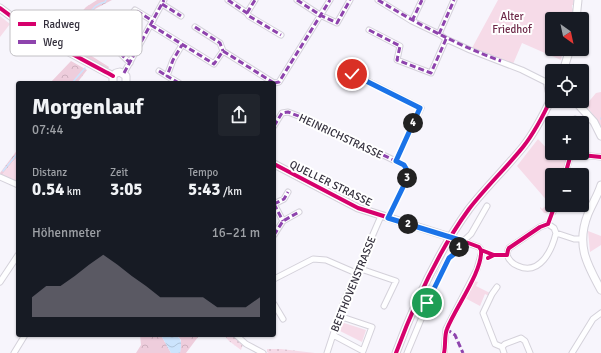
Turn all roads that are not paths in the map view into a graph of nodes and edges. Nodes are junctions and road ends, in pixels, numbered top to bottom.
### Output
1 (228, 0) edge
2 (256, 0) edge
3 (297, 0) edge
4 (330, 0) edge
5 (350, 0) edge
6 (378, 0) edge
7 (422, 0) edge
8 (454, 0) edge
9 (578, 0) edge
10 (163, 2) edge
11 (0, 8) edge
12 (577, 12) edge
13 (247, 13) junction
14 (142, 15) edge
15 (320, 15) junction
16 (10, 16) edge
17 (181, 16) dead end
18 (412, 21) junction
19 (152, 23) junction
20 (195, 27) dead end
21 (369, 30) dead end
22 (439, 34) junction
23 (281, 36) dead end
24 (446, 39) junction
25 (142, 41) edge
26 (182, 45) junction
27 (223, 51) junction
28 (73, 56) edge
29 (124, 56) edge
30 (133, 56) edge
31 (397, 60) junction
32 (130, 62) junction
33 (394, 66) dead end
34 (158, 71) dead end
35 (124, 73) junction
36 (352, 74) dead end
37 (167, 76) junction
38 (545, 79) edge
39 (113, 80) edge
40 (126, 81) edge
41 (176, 81) edge
42 (271, 81) edge
43 (276, 82) edge
44 (546, 108) edge
45 (581, 108) edge
46 (276, 123) edge
47 (601, 136) edge
48 (589, 155) edge
49 (601, 157) edge
50 (396, 161) junction
51 (276, 165) edge
52 (0, 177) edge
53 (16, 185) edge
54 (601, 185) edge
55 (288, 192) dead end
56 (276, 203) edge
57 (487, 206) dead end
58 (276, 208) edge
59 (299, 212) dead end
60 (384, 217) junction
61 (283, 221) junction
62 (276, 232) edge
63 (556, 233) junction
64 (450, 237) junction
65 (582, 239) junction
66 (463, 241) junction
67 (16, 258) edge
68 (357, 270) junction
69 (276, 278) edge
70 (0, 282) edge
71 (497, 287) dead end
72 (601, 290) edge
73 (384, 306) dead end
74 (276, 308) edge
75 (601, 313) edge
76 (339, 316) junction
77 (282, 319) dead end
78 (333, 335) junction
79 (25, 337) edge
80 (238, 337) edge
81 (502, 347) junction
82 (14, 353) edge
83 (264, 353) edge
84 (327, 353) edge
85 (396, 353) edge
86 (407, 353) edge
87 (444, 353) edge
88 (504, 353) edge
89 (530, 353) edge
90 (572, 353) edge

1 - 13 street
2 - 13 street
3 - 15 street
4 - 15 street
5 - 15 street
6 - 18 street
7 - 18 street
8 - 22 street
9 - 12 main road
10 - 17 street
10 - 19 street
11 - 16 main road
13 - 23 street
14 - 19 street
15 - 43 street
18 - 22 street
19 - 25 street
19 - 26 street
20 - 27 street
21 - 31 street
22 - 24 street
24 - 31 street
24 - 38 street
26 - 27 street
26 - 37 street
27 - 42 street
28 - 39 main road
29 - 32 street
30 - 32 street
31 - 33 street
32 - 35 street
34 - 37 street
35 - 39 main road
35 - 40 main road
36 - 50 street
37 - 41 street
44 - 64 main road
45 - 47 main road
46 - 50 street, HEINRICHSTRASSE
48 - 49 street
50 - 60 street, HEINRICHSTRASSE
51 - 60 main road, QUELLER STRASSE
52 - 53 street
54 - 65 main road
55 - 56 street
57 - 66 street
58 - 61 street
59 - 61 street
60 - 64 main road, QUELLER STRASSE
60 - 68 street, BEETHOVENSTRASSE
61 - 62 street
63 - 63 street
63 - 65 street
64 - 66 street
64 - 85 main road
65 - 72 main road
66 - 86 street
66 - 87 street
67 - 70 street
68 - 69 street
68 - 73 street
68 - 76 street, BEETHOVENSTRASSE
71 - 81 street
74 - 77 street
75 - 90 street
76 - 78 street, BEETHOVENSTRASSE
76 - 78 street
78 - 84 street, BEETHOVENSTRASSE
79 - 82 street
80 - 83 street
81 - 88 street
81 - 89 street

